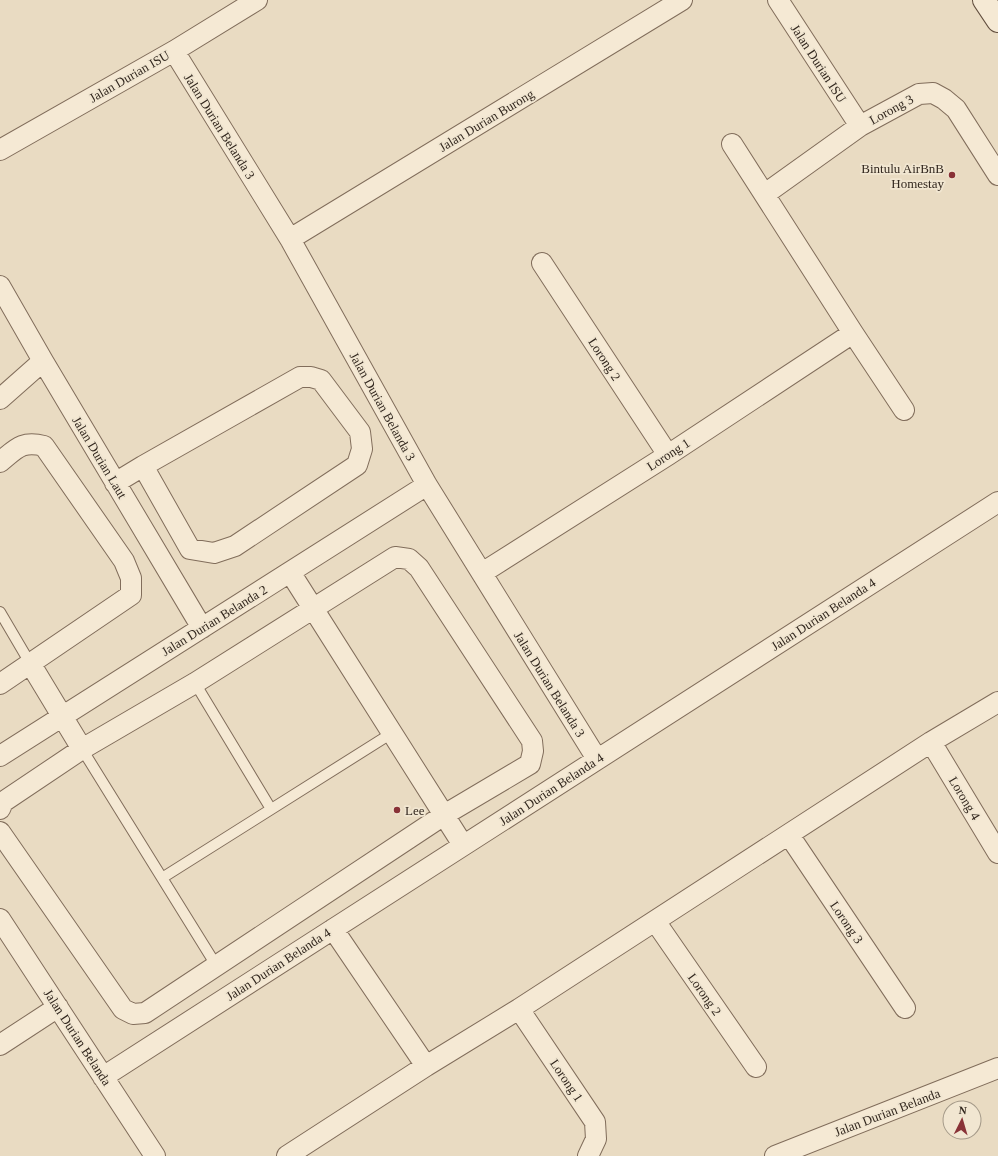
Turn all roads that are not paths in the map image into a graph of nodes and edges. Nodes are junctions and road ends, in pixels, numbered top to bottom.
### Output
1 (256, 0) edge
2 (682, 0) edge
3 (778, 0) edge
4 (984, 0) edge
5 (998, 21) edge
6 (174, 51) junction
7 (860, 126) junction
8 (732, 144) dead end
9 (0, 150) edge
10 (998, 175) edge
11 (765, 194) junction
12 (290, 239) junction
13 (542, 263) dead end
14 (0, 286) edge
15 (853, 333) junction
16 (42, 361) junction
17 (0, 399) edge
18 (904, 410) dead end
19 (668, 454) junction
20 (0, 462) edge
21 (143, 466) junction
22 (115, 483) junction
23 (427, 485) junction
24 (998, 502) edge
25 (290, 572) junction
26 (482, 573) junction
27 (313, 608) junction
28 (0, 612) edge
29 (202, 628) junction
30 (30, 663) junction
31 (195, 683) junction
32 (0, 684) edge
33 (998, 702) edge
34 (62, 717) junction
35 (392, 733) junction
36 (931, 742) junction
37 (82, 749) junction
38 (0, 756) edge
39 (597, 760) junction
40 (0, 809) edge
41 (271, 809) junction
42 (444, 815) junction
43 (0, 832) edge
44 (789, 835) junction
45 (463, 845) junction
46 (998, 853) edge
47 (162, 878) junction
48 (0, 919) edge
49 (655, 921) junction
50 (332, 929) junction
51 (216, 965) junction
52 (234, 993) junction
53 (58, 1007) junction
54 (905, 1008) dead end
55 (519, 1009) junction
56 (0, 1045) edge
57 (426, 1066) junction
58 (756, 1067) dead end
59 (998, 1068) edge
60 (103, 1076) junction
61 (155, 1156) edge
62 (287, 1156) edge
63 (588, 1156) edge
64 (775, 1156) edge

1 - 6 street, Jalan Durian ISU
2 - 12 street, Jalan Durian Burong
3 - 7 street, Jalan Durian ISU
4 - 5 street
6 - 9 street, Jalan Durian ISU
6 - 12 street, Jalan Durian Belanda 3
7 - 10 street, Lorong 3
7 - 11 street, Lorong 3
8 - 11 street
11 - 15 street
12 - 23 street, Jalan Durian Belanda 3
13 - 19 street, Lorong 2
14 - 16 street, Jalan Durian Laut
15 - 18 street
15 - 19 street, Lorong 1
16 - 17 street
16 - 22 street, Jalan Durian Laut
19 - 26 street, Lorong 1
20 - 30 street
21 - 21 street
21 - 22 street
22 - 29 street, Jalan Durian Laut
23 - 25 street, Jalan Durian Belanda 2
23 - 26 street, Jalan Durian Belanda 3
24 - 39 street, Jalan Durian Belanda 4
25 - 27 street
25 - 29 street, Jalan Durian Belanda 2
26 - 39 street, Jalan Durian Belanda 3
27 - 31 street
27 - 35 street
27 - 42 street
28 - 30 lane
29 - 34 street, Jalan Durian Belanda 2
30 - 32 street
30 - 34 street
31 - 37 street
31 - 41 lane
33 - 36 street
34 - 37 street
34 - 38 street, Jalan Durian Belanda 2
35 - 41 lane
35 - 42 street
36 - 44 street
36 - 46 street, Lorong 4
37 - 40 street
37 - 47 lane
39 - 45 street, Jalan Durian Belanda 4
41 - 47 lane
42 - 45 street
42 - 51 street
43 - 51 street
44 - 49 street
44 - 54 street, Lorong 3
45 - 50 street, Jalan Durian Belanda 4
47 - 51 lane
48 - 53 street, Jalan Durian Belanda
49 - 55 street
49 - 58 street, Lorong 2
50 - 52 street, Jalan Durian Belanda 4
50 - 57 street
51 - 52 street
52 - 60 street, Jalan Durian Belanda 4
53 - 56 street
53 - 60 street, Jalan Durian Belanda
55 - 57 street
55 - 63 street, Lorong 1
57 - 62 street
59 - 64 street, Jalan Durian Belanda
60 - 61 street, Jalan Durian Belanda

